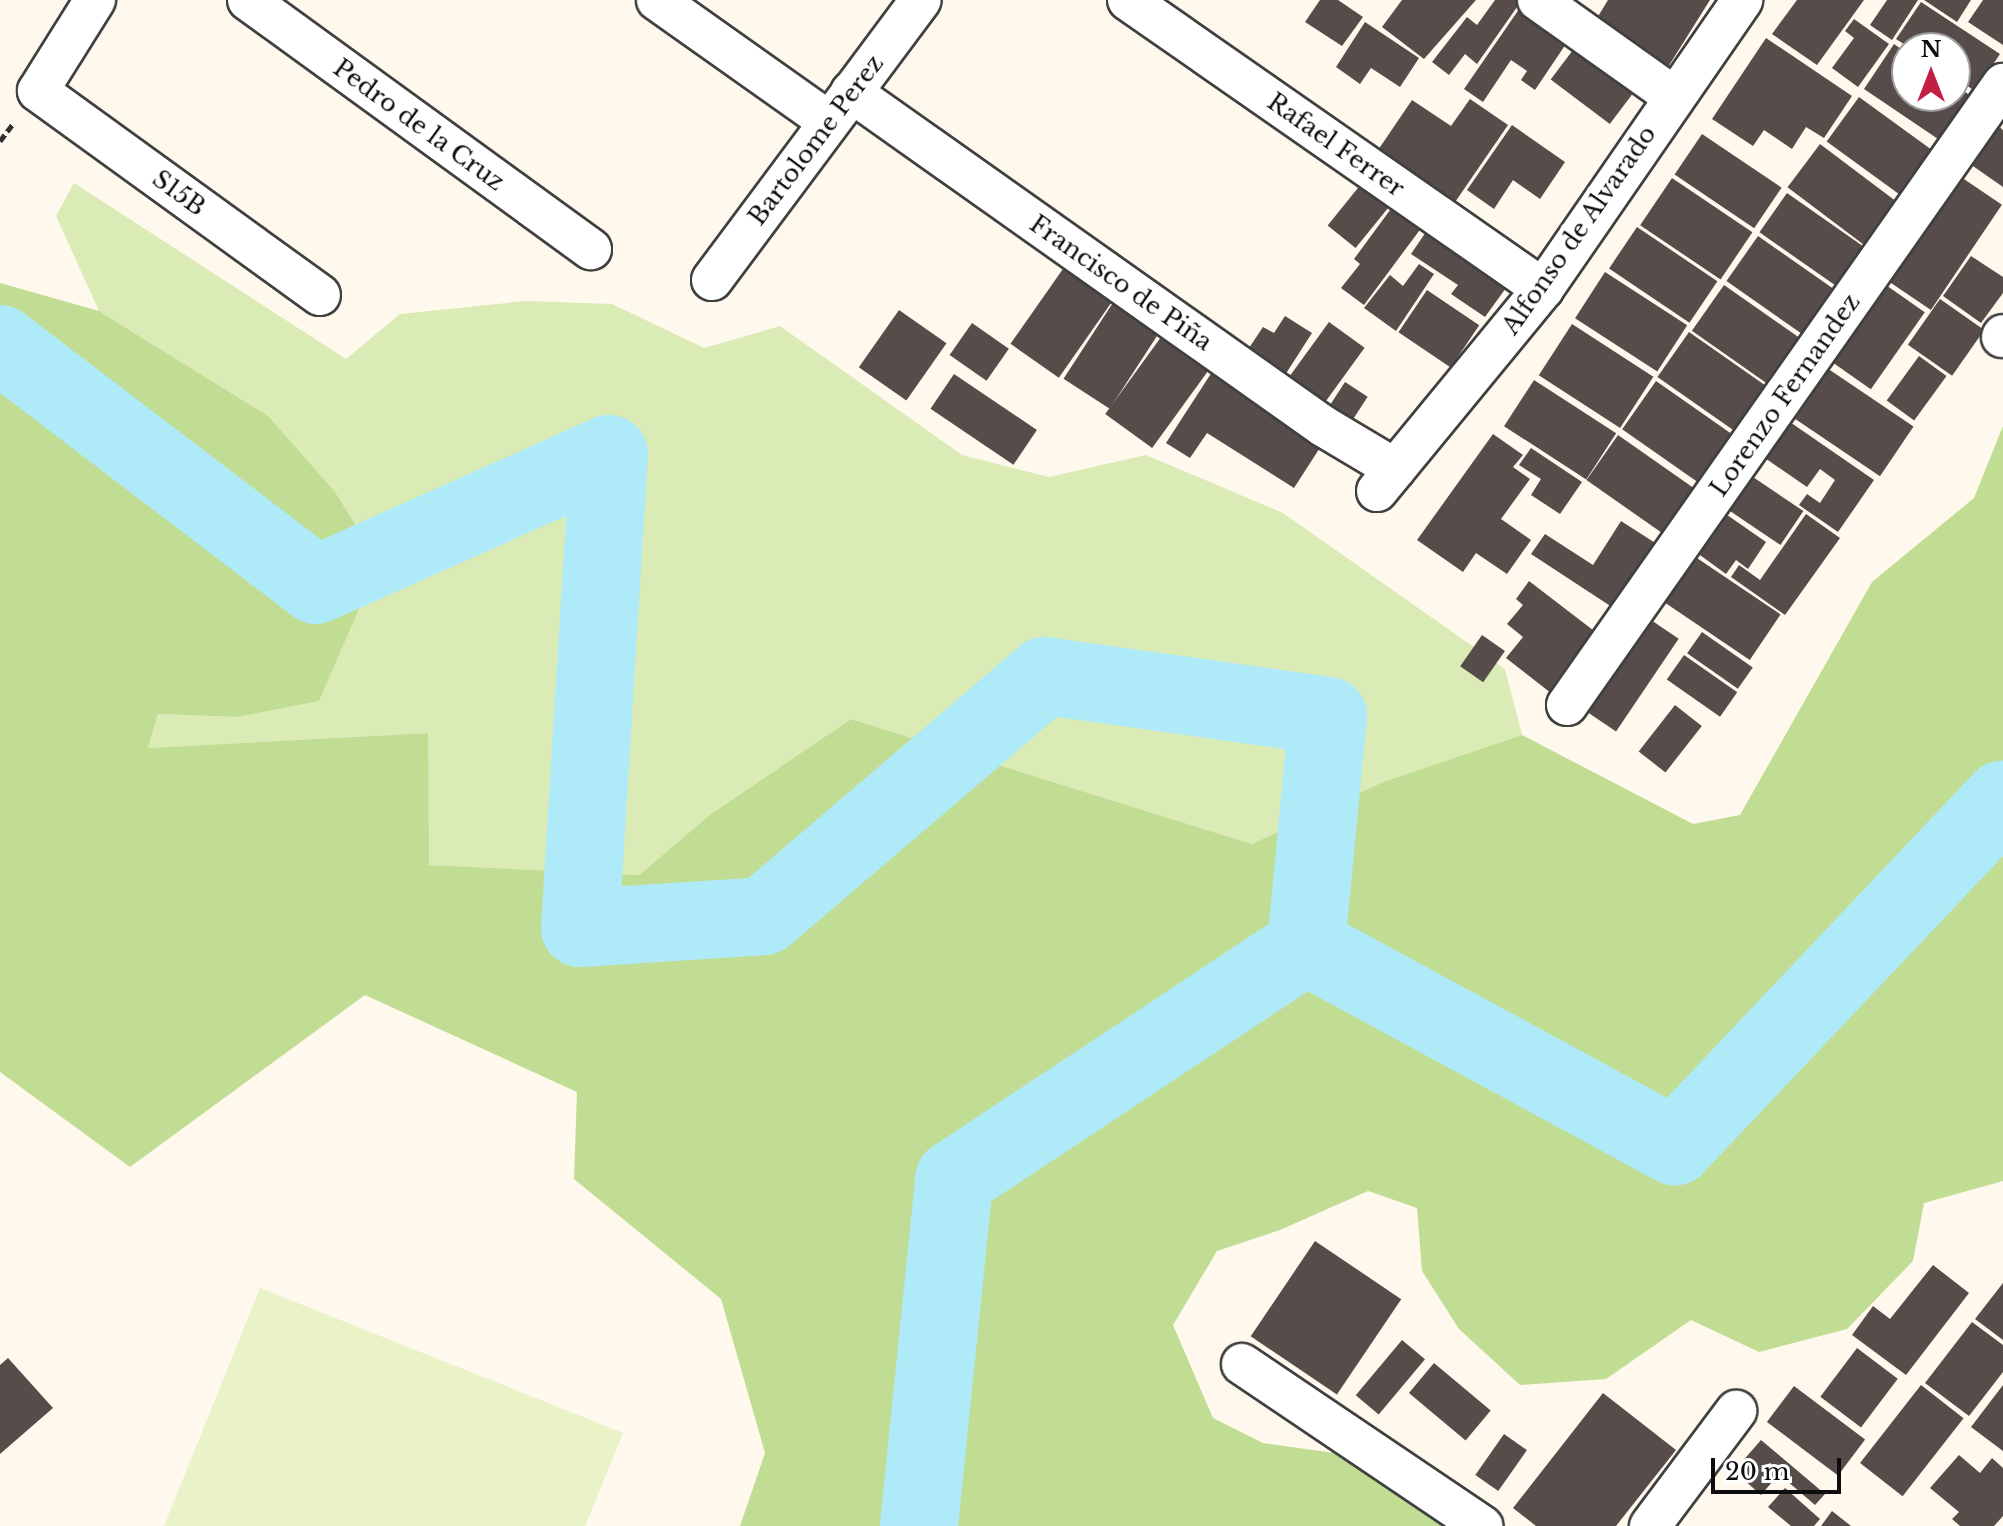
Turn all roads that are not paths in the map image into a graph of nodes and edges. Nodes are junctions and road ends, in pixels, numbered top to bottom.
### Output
1 (95, 0) edge
2 (248, 0) edge
3 (657, 0) edge
4 (921, 0) edge
5 (1128, 0) edge
6 (1538, 0) edge
7 (1742, 0) edge
8 (2003, 84) edge
9 (1673, 96) junction
10 (840, 107) junction
11 (591, 249) dead end
12 (712, 280) dead end
13 (1543, 289) junction
14 (320, 295) dead end
15 (1386, 480) joint
16 (1567, 705) dead end
17 (1242, 1364) dead end
18 (1736, 1411) dead end
19 (1482, 1526) edge
20 (1650, 1526) edge

1 - 14 street, S15B
2 - 11 street, Pedro de la Cruz
3 - 10 street, Francisco de Piña
4 - 10 street, Bartolome Perez
5 - 13 street, Rafael Ferrer
6 - 9 street
7 - 9 street, Alfonso de Alvarado
8 - 16 street, Lorenzo Fernandez
9 - 13 street, Alfonso de Alvarado
10 - 12 street, Bartolome Perez
10 - 15 street, Francisco de Piña
13 - 15 street, Alfonso de Alvarado
17 - 19 street
18 - 20 street

